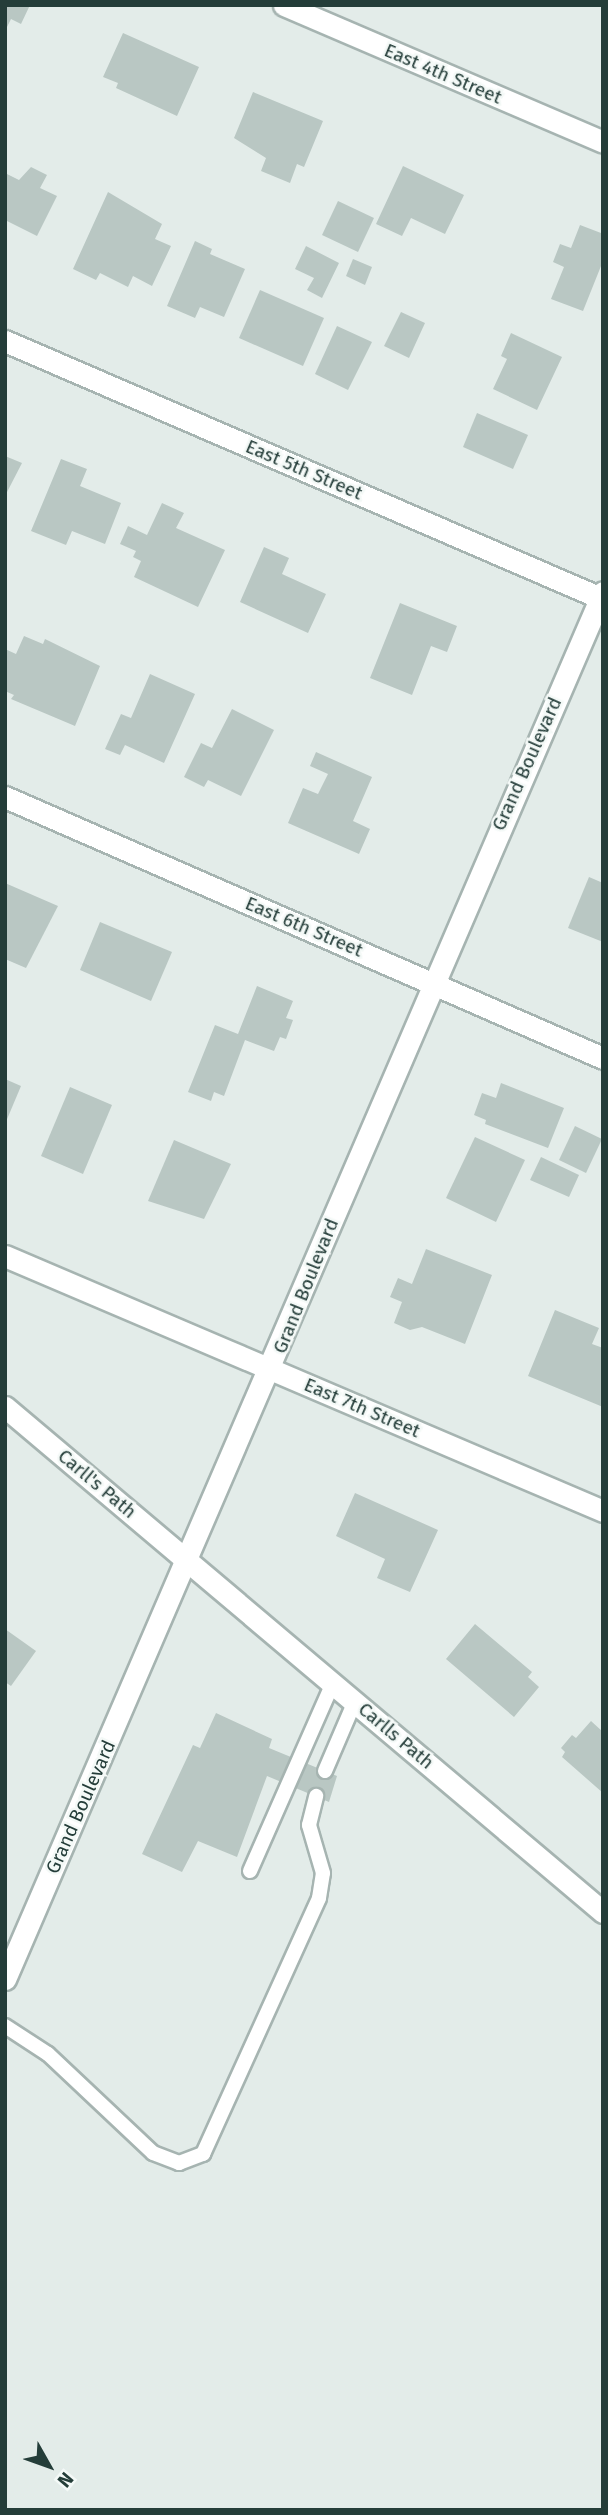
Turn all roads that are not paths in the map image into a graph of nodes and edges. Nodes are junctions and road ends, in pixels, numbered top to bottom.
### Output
1 (284, 5) edge
2 (603, 142) edge
3 (5, 341) edge
4 (602, 596) edge
5 (5, 797) edge
6 (431, 982) junction
7 (603, 1058) edge
8 (5, 1255) edge
9 (271, 1369) junction
10 (5, 1407) edge
11 (603, 1511) edge
12 (189, 1561) junction
13 (332, 1683) junction
14 (355, 1702) junction
15 (325, 1771) dead end
16 (316, 1796) dead end
17 (250, 1871) dead end
18 (603, 1912) edge
19 (5, 1979) edge
20 (5, 2026) edge

1 - 2 street, East 4th Street
3 - 4 street, East 5th Street
4 - 6 street, Grand Boulevard
5 - 6 street, East 6th Street
6 - 7 street, East 6th Street
6 - 9 street, Grand Boulevard
8 - 9 street, East 7th Street
9 - 11 street, East 7th Street
9 - 12 street, Grand Boulevard
10 - 12 street, Carll's Path
12 - 13 street, Carlls Path
12 - 19 street, Grand Boulevard
13 - 14 street, Carlls Path
13 - 17 lane
14 - 15 lane
14 - 18 street, Carlls Path
16 - 20 lane

